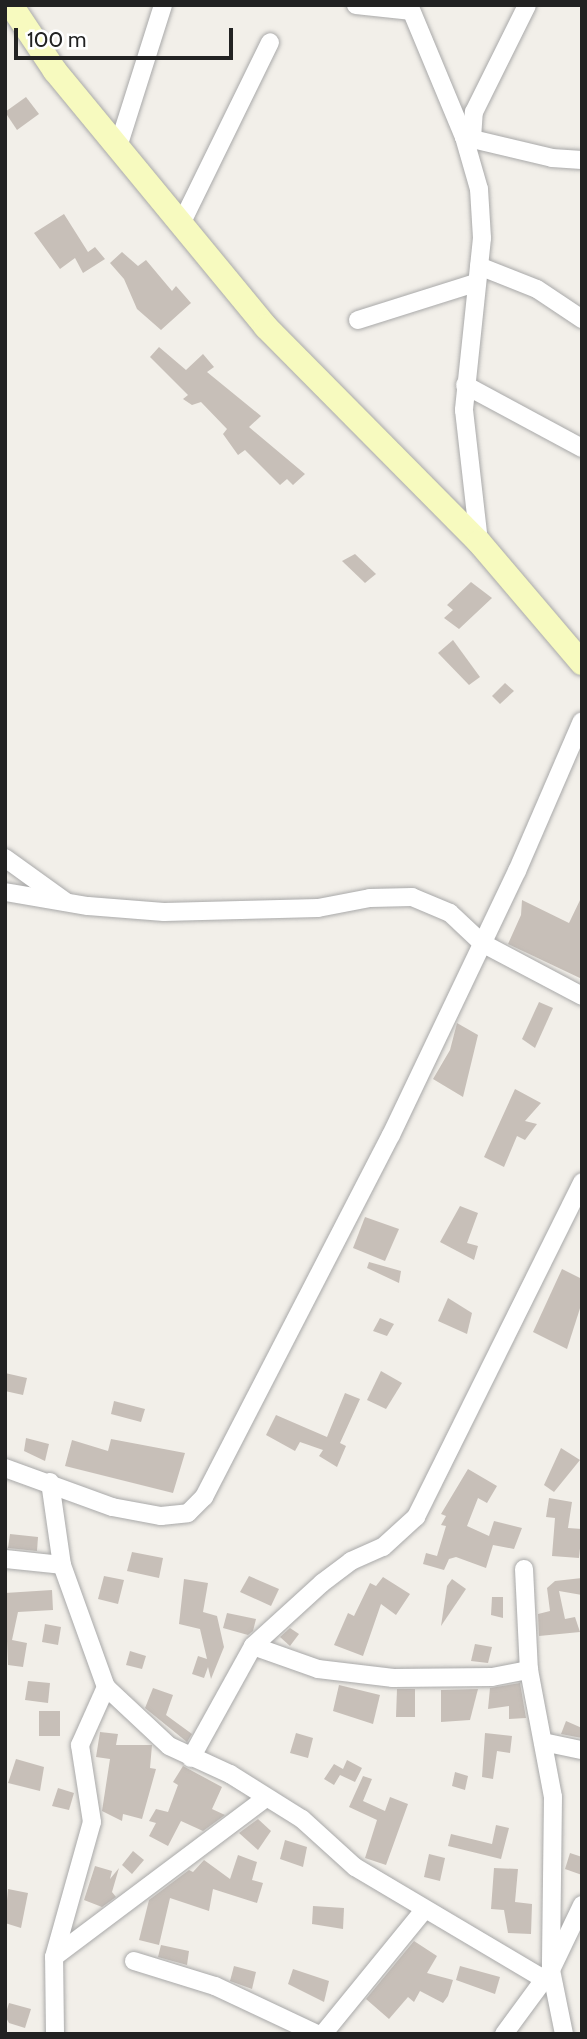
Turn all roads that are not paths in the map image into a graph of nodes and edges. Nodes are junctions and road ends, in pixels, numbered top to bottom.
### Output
1 (11, 5) edge
2 (163, 5) edge
3 (356, 5) edge
4 (527, 5) edge
5 (409, 8) edge
6 (270, 42) dead end
7 (468, 137) junction
8 (118, 146) junction
9 (582, 160) edge
10 (182, 222) junction
11 (477, 275) junction
12 (582, 319) edge
13 (358, 320) dead end
14 (465, 385) junction
15 (582, 447) edge
16 (479, 542) junction
17 (582, 663) edge
18 (582, 721) edge
19 (5, 858) edge
20 (5, 892) edge
21 (68, 904) junction
22 (482, 943) junction
23 (582, 996) edge
24 (582, 1182) edge
25 (5, 1468) edge
26 (50, 1482) junction
27 (5, 1559) edge
28 (62, 1565) junction
29 (524, 1569) dead end
30 (253, 1646) junction
31 (529, 1670) junction
32 (106, 1687) junction
33 (543, 1742) junction
34 (582, 1750) edge
35 (191, 1758) junction
36 (266, 1798) junction
37 (582, 1905) edge
38 (424, 1910) junction
39 (54, 1957) junction
40 (134, 1961) dead end
41 (548, 1974) junction
42 (55, 2034) edge
43 (317, 2034) edge
44 (323, 2034) edge
45 (504, 2034) edge
46 (564, 2034) edge

1 - 8 street
2 - 8 street
3 - 5 street
4 - 7 street
5 - 7 street
6 - 10 street
7 - 9 street
7 - 11 street
8 - 10 street
10 - 16 street
11 - 12 street
11 - 13 street
11 - 14 street
14 - 15 street
14 - 16 street
16 - 17 street
18 - 22 street
19 - 21 street
20 - 21 street
21 - 22 street
22 - 23 street
22 - 26 street
24 - 30 street
25 - 26 street
26 - 28 street
27 - 28 street
28 - 32 street
29 - 31 street
30 - 31 street
30 - 35 street
31 - 33 street
32 - 35 street
32 - 39 street
33 - 34 street
33 - 41 street
35 - 36 street
36 - 38 street
36 - 39 street
37 - 41 street
38 - 41 street
38 - 44 street
39 - 42 street
40 - 43 street
41 - 45 street
41 - 46 street

